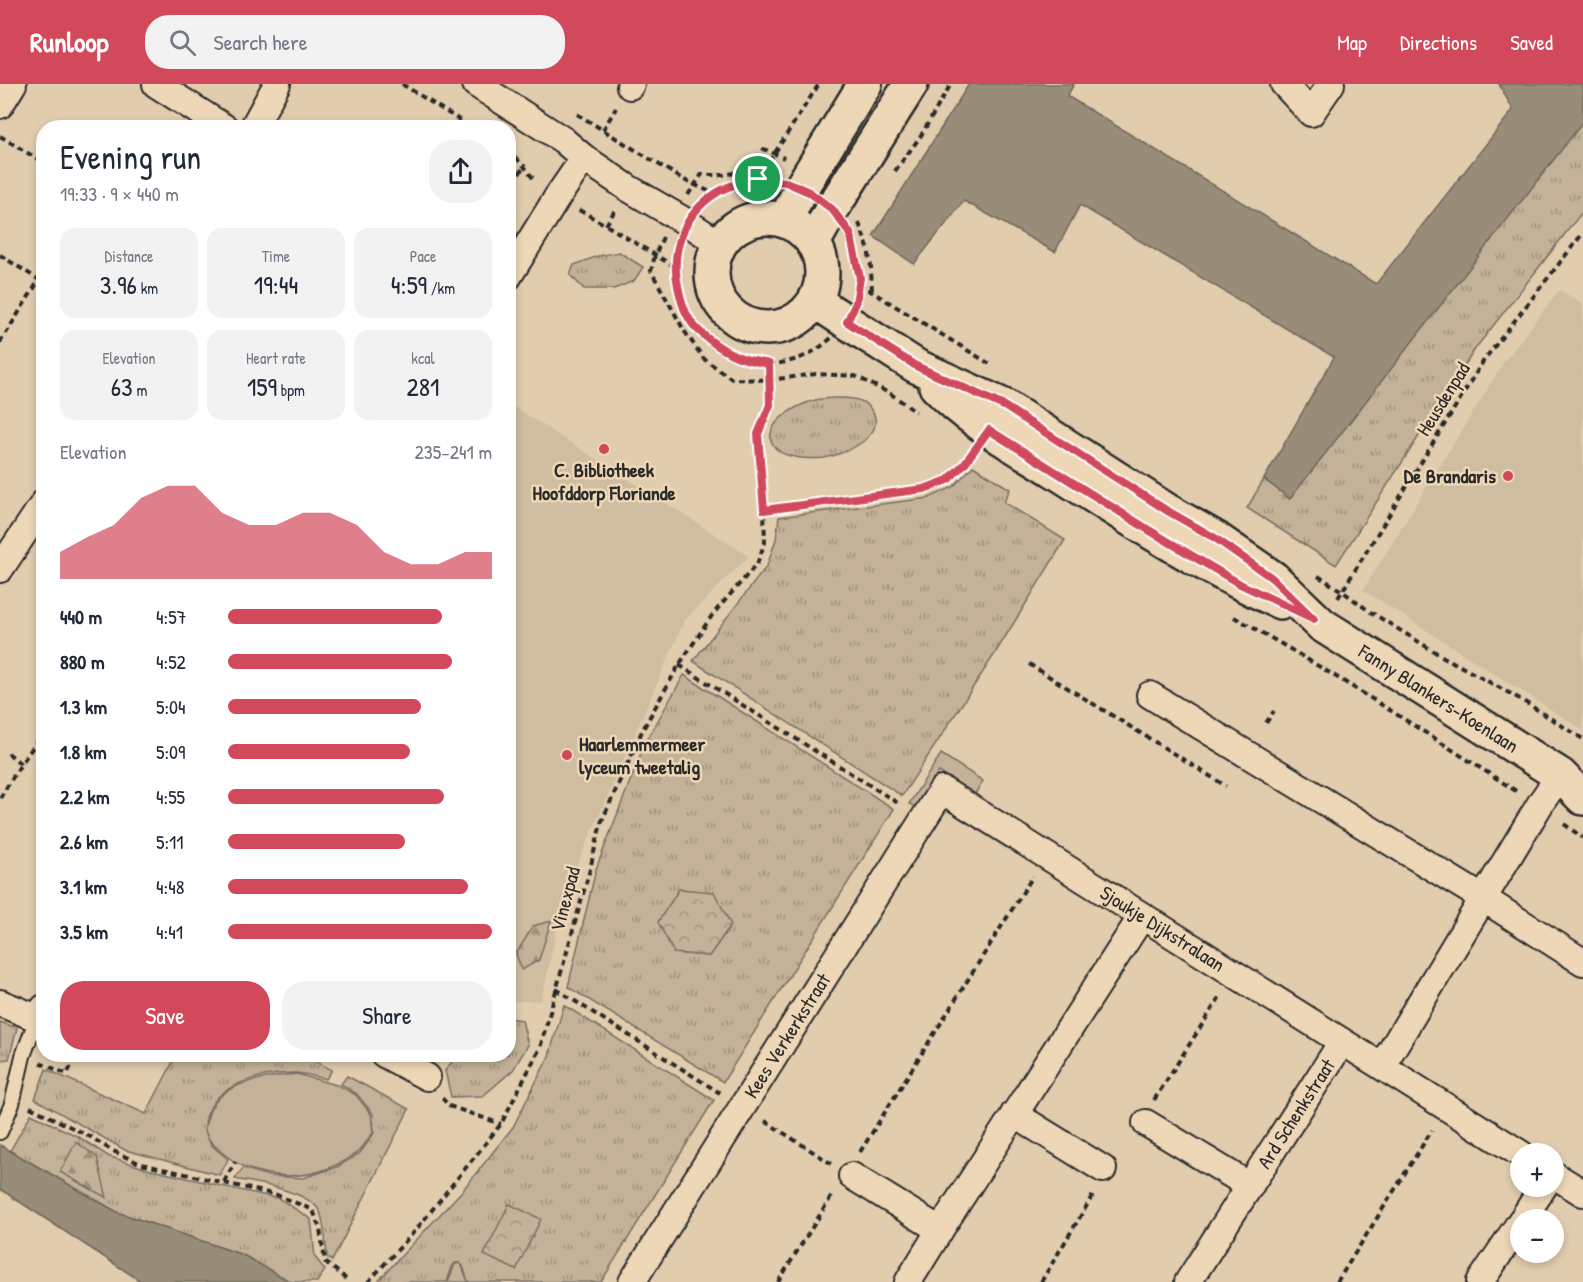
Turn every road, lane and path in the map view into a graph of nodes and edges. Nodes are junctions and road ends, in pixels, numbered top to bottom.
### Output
1 (13, 84) edge
2 (156, 84) edge
3 (277, 84) edge
4 (402, 84) edge
5 (476, 84) edge
6 (819, 84) edge
7 (865, 84) edge
8 (911, 84) edge
9 (1284, 84) edge
10 (1331, 84) edge
11 (0, 105) edge
12 (212, 120) edge
13 (257, 120) edge
14 (459, 120) edge
15 (603, 130) dead end
16 (0, 136) edge
17 (516, 158) edge
18 (584, 158) junction
19 (36, 159) edge
20 (524, 166) junction
21 (516, 179) edge
22 (758, 179) junction
23 (801, 188) junction
24 (715, 194) junction
25 (558, 196) junction
26 (832, 209) junction
27 (785, 221) junction
28 (687, 223) junction
29 (1583, 233) edge
30 (813, 243) junction
31 (720, 244) junction
32 (0, 255) edge
33 (516, 264) edge
34 (675, 267) junction
35 (36, 278) edge
36 (36, 285) edge
37 (816, 301) junction
38 (847, 322) junction
39 (0, 343) edge
40 (769, 364) junction
41 (916, 366) junction
42 (989, 430) junction
43 (764, 510) junction
44 (36, 515) edge
45 (0, 569) edge
46 (1342, 591) dead end
47 (1314, 619) junction
48 (1029, 664) dead end
49 (679, 665) junction
50 (1150, 695) dead end
51 (1274, 711) dead end
52 (1266, 723) dead end
53 (36, 742) edge
54 (8, 753) dead end
55 (21, 764) junction
56 (1573, 783) edge
57 (1226, 786) dead end
58 (942, 790) joint
59 (0, 798) edge
60 (924, 819) junction
61 (1046, 856) junction
62 (1484, 899) junction
63 (1142, 916) junction
64 (1583, 962) edge
65 (1234, 974) junction
66 (556, 989) junction
67 (0, 1003) edge
68 (36, 1012) edge
69 (36, 1023) edge
70 (1342, 1042) junction
71 (23, 1056) junction
72 (36, 1061) edge
73 (37, 1062) edge
74 (72, 1062) edge
75 (399, 1062) edge
76 (1382, 1066) junction
77 (427, 1077) joint
78 (14, 1099) junction
79 (743, 1107) junction
80 (1446, 1107) junction
81 (1150, 1112) joint
82 (1014, 1114) junction
83 (501, 1124) junction
84 (0, 1132) edge
85 (1510, 1147) edge
86 (235, 1162) dead end
87 (849, 1175) junction
88 (1099, 1180) joint
89 (1564, 1181) edge
90 (224, 1182) junction
91 (1250, 1186) junction
92 (1583, 1193) edge
93 (940, 1230) junction
94 (1510, 1238) edge
95 (348, 1282) edge
96 (368, 1282) edge
97 (632, 1282) edge
98 (778, 1282) edge
99 (908, 1282) edge
100 (1041, 1282) edge
101 (1188, 1282) edge
102 (1337, 1282) edge
103 (1480, 1282) edge

1 - 11 street
2 - 12 street
3 - 13 street
4 - 14 path
5 - 18 street
6 - 22 path
7 - 23 street
8 - 26 street
9 - 10 street
15 - 24 path
16 - 19 path
17 - 20 path
18 - 25 street
18 - 28 street
20 - 21 path
20 - 25 path
22 - 23 path
22 - 24 path
23 - 26 path
23 - 27 street
24 - 28 path
25 - 33 street
25 - 34 path
26 - 30 street
26 - 38 path
27 - 30 street
27 - 31 street
28 - 31 street
28 - 34 path
29 - 46 path, Heusdenpad
30 - 37 street
31 - 37 street
32 - 35 path
34 - 40 path
36 - 39 path
37 - 38 street, Fanny Blankers-Koenlaan
38 - 40 path
38 - 41 street, Fanny Blankers-Koenlaan
40 - 43 path, Vinexpad
41 - 42 street, Fanny Blankers-Koenlaan
41 - 47 street, Fanny Blankers-Koenlaan
42 - 43 path
42 - 47 street, Fanny Blankers-Koenlaan
43 - 49 path, Vinexpad
44 - 45 street
47 - 56 street, Fanny Blankers-Koenlaan
48 - 57 path
49 - 60 path
49 - 66 path, Vinexpad
50 - 62 street
51 - 52 path
53 - 55 path
54 - 55 path
55 - 59 path
56 - 62 street
58 - 60 street, Kees Verkerkstraat
58 - 61 street, Sjoukje Dijkstralaan
60 - 79 street, Kees Verkerkstraat
61 - 63 street, Sjoukje Dijkstralaan
61 - 87 path
62 - 64 street
62 - 76 street
63 - 65 street, Sjoukje Dijkstralaan
63 - 82 street
65 - 70 street, Sjoukje Dijkstralaan
65 - 81 path
66 - 79 path
66 - 83 path, Vinexpad
67 - 68 street
69 - 71 lane
70 - 76 street, Sjoukje Dijkstralaan
70 - 91 street, Ard Schenkstraat
71 - 72 path
71 - 78 lane
73 - 74 path
75 - 77 street
76 - 80 street, Sjoukje Dijkstralaan
77 - 83 path
78 - 84 lane
78 - 90 path
79 - 87 path
79 - 97 street, Kees Verkerkstraat
80 - 85 street, Sjoukje Dijkstralaan
80 - 102 path
81 - 91 street, Ard Schenkstraat
82 - 88 street
82 - 93 street
83 - 96 path, Vinexpad
86 - 90 path
87 - 93 street
87 - 98 path
88 - 100 path
89 - 92 street
90 - 95 path
91 - 101 street, Ard Schenkstraat
93 - 99 street
94 - 103 street

